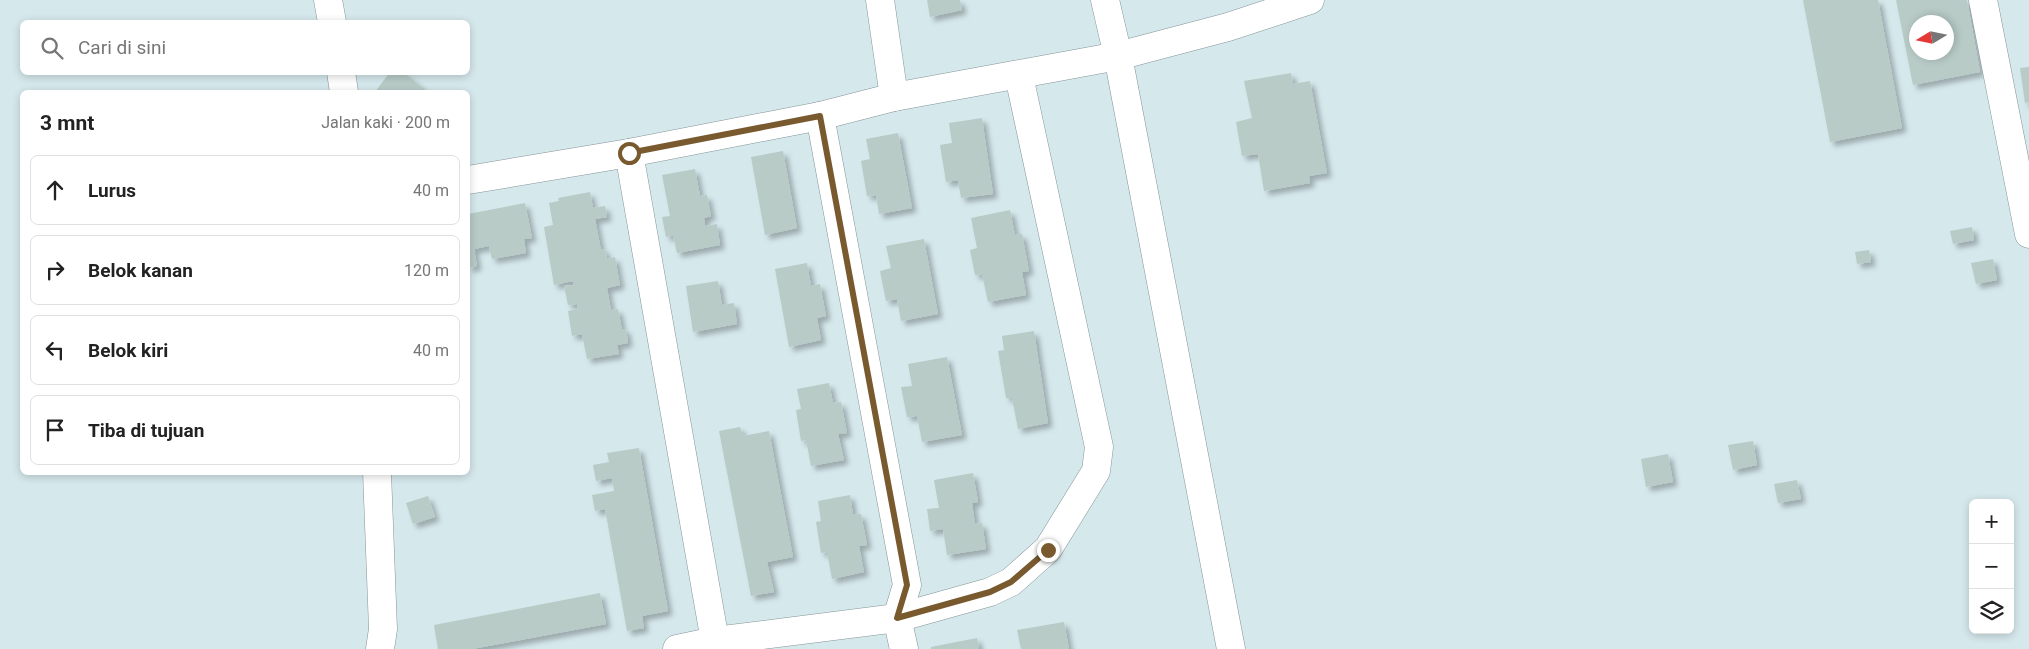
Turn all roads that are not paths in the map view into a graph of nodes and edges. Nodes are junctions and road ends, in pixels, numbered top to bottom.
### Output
1 (328, 0) edge
2 (880, 0) edge
3 (1105, 0) edge
4 (1310, 0) edge
5 (1984, 0) edge
6 (332, 20) edge
7 (1118, 56) junction
8 (341, 75) edge
9 (1019, 76) junction
10 (344, 90) edge
11 (894, 97) junction
12 (820, 116) junction
13 (629, 153) junction
14 (470, 180) edge
15 (2029, 234) edge
16 (377, 475) edge
17 (897, 618) junction
18 (715, 640) junction
19 (380, 649) edge
20 (677, 649) edge
21 (904, 649) edge
22 (1231, 649) edge

1 - 6 street
2 - 11 street
3 - 7 street
4 - 7 street
5 - 15 street
7 - 9 street
7 - 22 street
8 - 10 street
9 - 11 street
9 - 17 street
11 - 12 street
12 - 13 street
12 - 17 street
13 - 14 street
13 - 18 street
16 - 19 street
17 - 18 street
17 - 21 street
18 - 20 street

